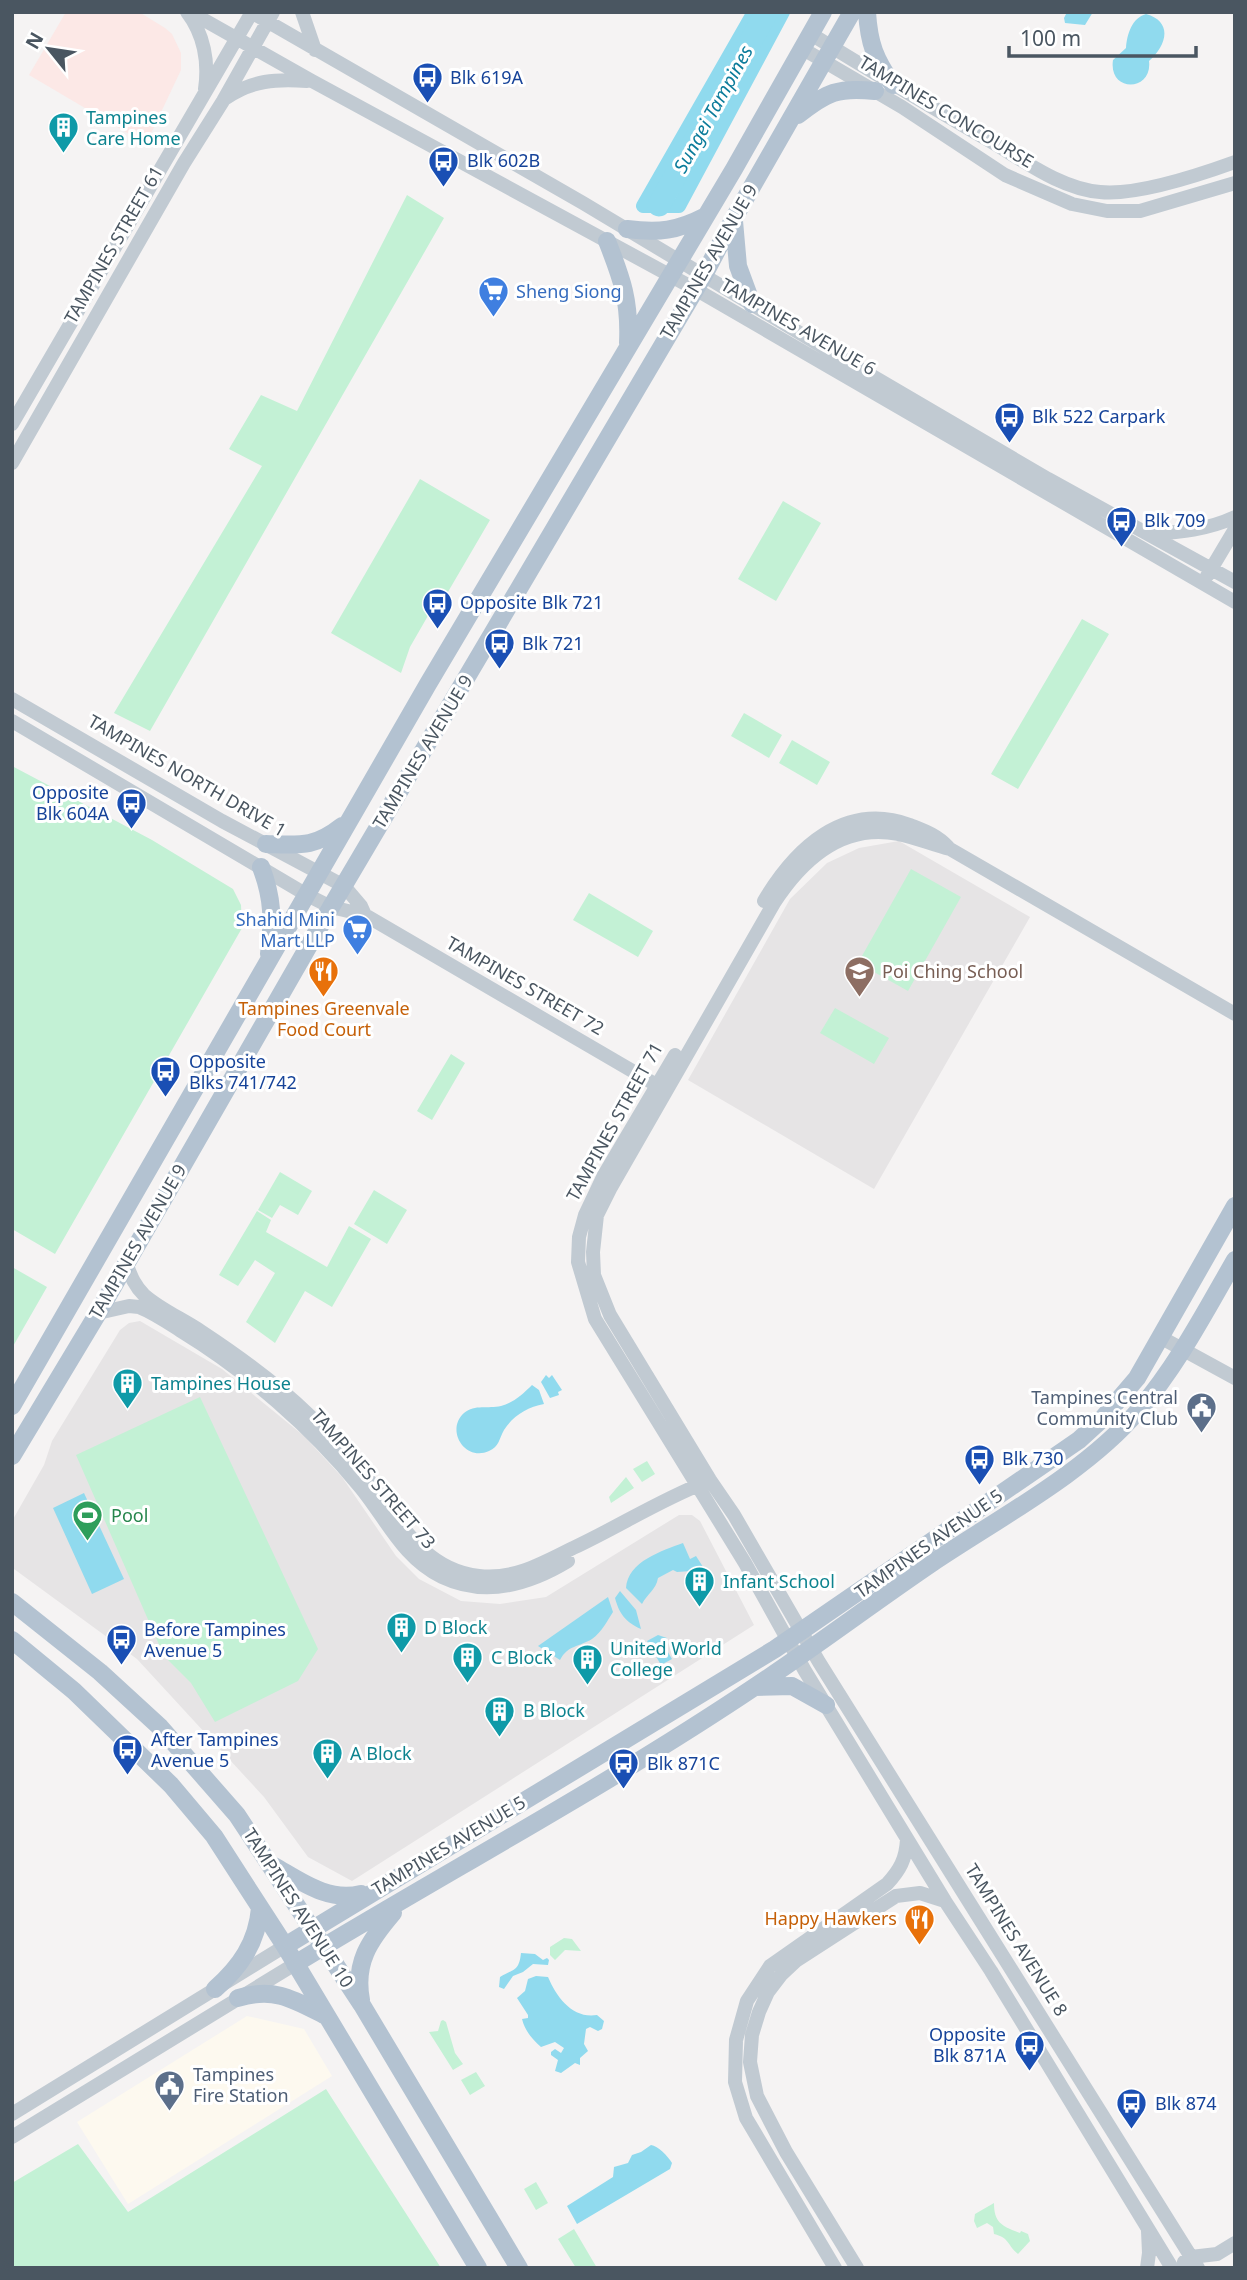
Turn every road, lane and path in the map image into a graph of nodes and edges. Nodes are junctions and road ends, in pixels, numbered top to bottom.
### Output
1 (189, 12) edge
2 (252, 12) edge
3 (302, 12) edge
4 (823, 12) edge
5 (852, 12) edge
6 (867, 12) edge
7 (270, 17) edge
8 (237, 38) junction
9 (807, 42) junction
10 (253, 48) junction
11 (315, 50) junction
12 (828, 54) junction
13 (312, 81) junction
14 (893, 85) junction
15 (875, 92) junction
16 (204, 94) junction
17 (223, 101) junction
18 (792, 119) junction
19 (1232, 163) edge
20 (1235, 183) edge
21 (706, 216) junction
22 (734, 218) junction
23 (627, 229) junction
24 (607, 241) junction
25 (674, 267) junction
26 (700, 282) junction
27 (752, 304) junction
28 (628, 346) junction
29 (12, 424) edge
30 (12, 463) edge
31 (1235, 517) edge
32 (1235, 530) edge
33 (1149, 534) junction
34 (1212, 568) junction
35 (1233, 576) edge
36 (1203, 584) junction
37 (1220, 594) junction
38 (1235, 603) edge
39 (12, 699) edge
40 (12, 721) edge
41 (350, 819) junction
42 (266, 844) junction
43 (261, 867) junction
44 (320, 873) junction
45 (344, 886) junction
46 (307, 895) junction
47 (331, 906) junction
48 (365, 915) junction
49 (268, 964) junction
50 (1235, 1014) edge
51 (662, 1088) junction
52 (1235, 1206) edge
53 (1235, 1260) edge
54 (126, 1263) junction
55 (98, 1313) junction
56 (1160, 1337) junction
57 (1183, 1350) junction
58 (1235, 1378) edge
59 (12, 1406) edge
60 (12, 1456) edge
61 (704, 1482) junction
62 (595, 1539) junction
63 (12, 1602) edge
64 (794, 1636) junction
65 (12, 1640) edge
66 (804, 1653) junction
67 (755, 1687) junction
68 (826, 1705) junction
69 (907, 1838) junction
70 (271, 1865) junction
71 (373, 1891) junction
72 (405, 1900) junction
73 (945, 1901) junction
74 (260, 1908) junction
75 (864, 1909) junction
76 (312, 1928) junction
77 (285, 1946) junction
78 (324, 1946) junction
79 (295, 1964) junction
80 (215, 1989) junction
81 (238, 1998) junction
82 (362, 2005) junction
83 (324, 2015) junction
84 (12, 2114) edge
85 (12, 2137) edge
86 (1147, 2227) junction
87 (1235, 2243) edge
88 (1217, 2254) junction
89 (1195, 2262) edge
90 (478, 2268) edge
91 (519, 2268) edge
92 (835, 2268) edge
93 (857, 2268) edge
94 (1147, 2268) edge
95 (1173, 2268) edge
96 (1207, 2268) edge

1 - 8 street, TAMPINES AVENUE 6
1 - 16 street
2 - 7 street, TAMPINES AVENUE 6
2 - 8 street, TAMPINES STREET 61
3 - 11 street
4 - 9 main road, TAMPINES AVENUE 9
5 - 12 main road, TAMPINES AVENUE 9
6 - 14 main road
7 - 10 street, TAMPINES STREET 61
7 - 11 street, TAMPINES AVENUE 6
8 - 10 street, TAMPINES AVENUE 6
8 - 16 street, TAMPINES STREET 61
9 - 12 street, TAMPINES CONCOURSE
9 - 21 main road, TAMPINES AVENUE 9
10 - 13 street, TAMPINES AVENUE 6
10 - 17 street, TAMPINES STREET 61
11 - 23 street, TAMPINES AVENUE 6
12 - 14 street, TAMPINES CONCOURSE
12 - 15 street, TAMPINES CONCOURSE
12 - 18 main road, TAMPINES AVENUE 9
13 - 17 street
13 - 24 street, TAMPINES AVENUE 6
14 - 19 street, TAMPINES CONCOURSE
15 - 18 main road
15 - 20 street, TAMPINES CONCOURSE
16 - 29 street, TAMPINES STREET 61
17 - 30 street, TAMPINES STREET 61
18 - 22 main road, TAMPINES AVENUE 9
21 - 23 main road
21 - 25 main road, TAMPINES AVENUE 9
22 - 26 main road, TAMPINES AVENUE 9
22 - 27 main road
23 - 25 street, TAMPINES AVENUE 6
24 - 25 street, TAMPINES AVENUE 6
24 - 28 main road
25 - 26 street, TAMPINES AVENUE 6
25 - 28 main road, TAMPINES AVENUE 9
26 - 27 street, TAMPINES AVENUE 6
26 - 36 street, TAMPINES AVENUE 6
26 - 45 main road, TAMPINES AVENUE 9
27 - 33 street, TAMPINES AVENUE 6
28 - 41 main road, TAMPINES AVENUE 9
31 - 33 street
32 - 34 street
33 - 34 street, TAMPINES AVENUE 6
34 - 35 street, TAMPINES AVENUE 6
34 - 36 street
35 - 37 street
36 - 37 street, TAMPINES AVENUE 6
37 - 38 street, TAMPINES AVENUE 6
39 - 42 street, TAMPINES NORTH DRIVE 1
40 - 43 street
41 - 42 main road
41 - 44 main road, TAMPINES AVENUE 9
42 - 44 street, TAMPINES NORTH DRIVE 1
43 - 46 street
43 - 49 main road
44 - 45 street, TAMPINES NORTH DRIVE 1
44 - 46 main road, TAMPINES AVENUE 9
45 - 47 main road, TAMPINES AVENUE 9
45 - 48 street, TAMPINES STREET 72
46 - 47 street
46 - 49 main road, TAMPINES AVENUE 9
47 - 48 street, TAMPINES STREET 72
47 - 54 main road, TAMPINES AVENUE 9
48 - 51 street, TAMPINES STREET 72
49 - 59 main road, TAMPINES AVENUE 9
50 - 51 street, TAMPINES STREET 71
51 - 61 street, TAMPINES STREET 71
52 - 56 main road, TAMPINES AVENUE 5
53 - 57 main road, TAMPINES AVENUE 5
54 - 55 main road, TAMPINES AVENUE 9
54 - 62 street, TAMPINES STREET 73
55 - 60 main road, TAMPINES AVENUE 9
55 - 62 street, TAMPINES STREET 73
56 - 57 street
56 - 64 main road, TAMPINES AVENUE 5
57 - 58 street
57 - 66 main road, TAMPINES AVENUE 5
61 - 62 street, TAMPINES STREET 73
61 - 64 street, TAMPINES STREET 71
63 - 70 main road, TAMPINES AVENUE 10
64 - 66 street, TAMPINES AVENUE 8
64 - 71 main road, TAMPINES AVENUE 5
65 - 74 main road, TAMPINES AVENUE 10
66 - 67 main road, TAMPINES AVENUE 5
66 - 68 street, TAMPINES AVENUE 8
66 - 89 street, TAMPINES AVENUE 8
67 - 68 main road
67 - 72 main road, TAMPINES AVENUE 5
68 - 69 street, TAMPINES AVENUE 8
69 - 73 street, TAMPINES AVENUE 8
69 - 75 street
70 - 71 main road
70 - 76 main road, TAMPINES AVENUE 10
71 - 76 main road, TAMPINES AVENUE 5
72 - 78 main road, TAMPINES AVENUE 5
72 - 82 main road
73 - 75 street
73 - 86 street, TAMPINES AVENUE 8
74 - 77 main road, TAMPINES AVENUE 10
74 - 80 main road
75 - 92 street
75 - 93 street
76 - 77 main road, TAMPINES AVENUE 5
76 - 78 main road, TAMPINES AVENUE 10
77 - 79 main road, TAMPINES AVENUE 10
77 - 80 street
78 - 79 main road, TAMPINES AVENUE 5
78 - 82 main road, TAMPINES AVENUE 10
79 - 81 street
79 - 83 main road, TAMPINES AVENUE 10
80 - 84 street
81 - 83 main road
81 - 85 street
82 - 91 main road, TAMPINES AVENUE 10
83 - 90 main road, TAMPINES AVENUE 10
86 - 94 street
86 - 95 street, TAMPINES AVENUE 8
87 - 88 street
88 - 89 street
88 - 96 street
89 - 95 street

